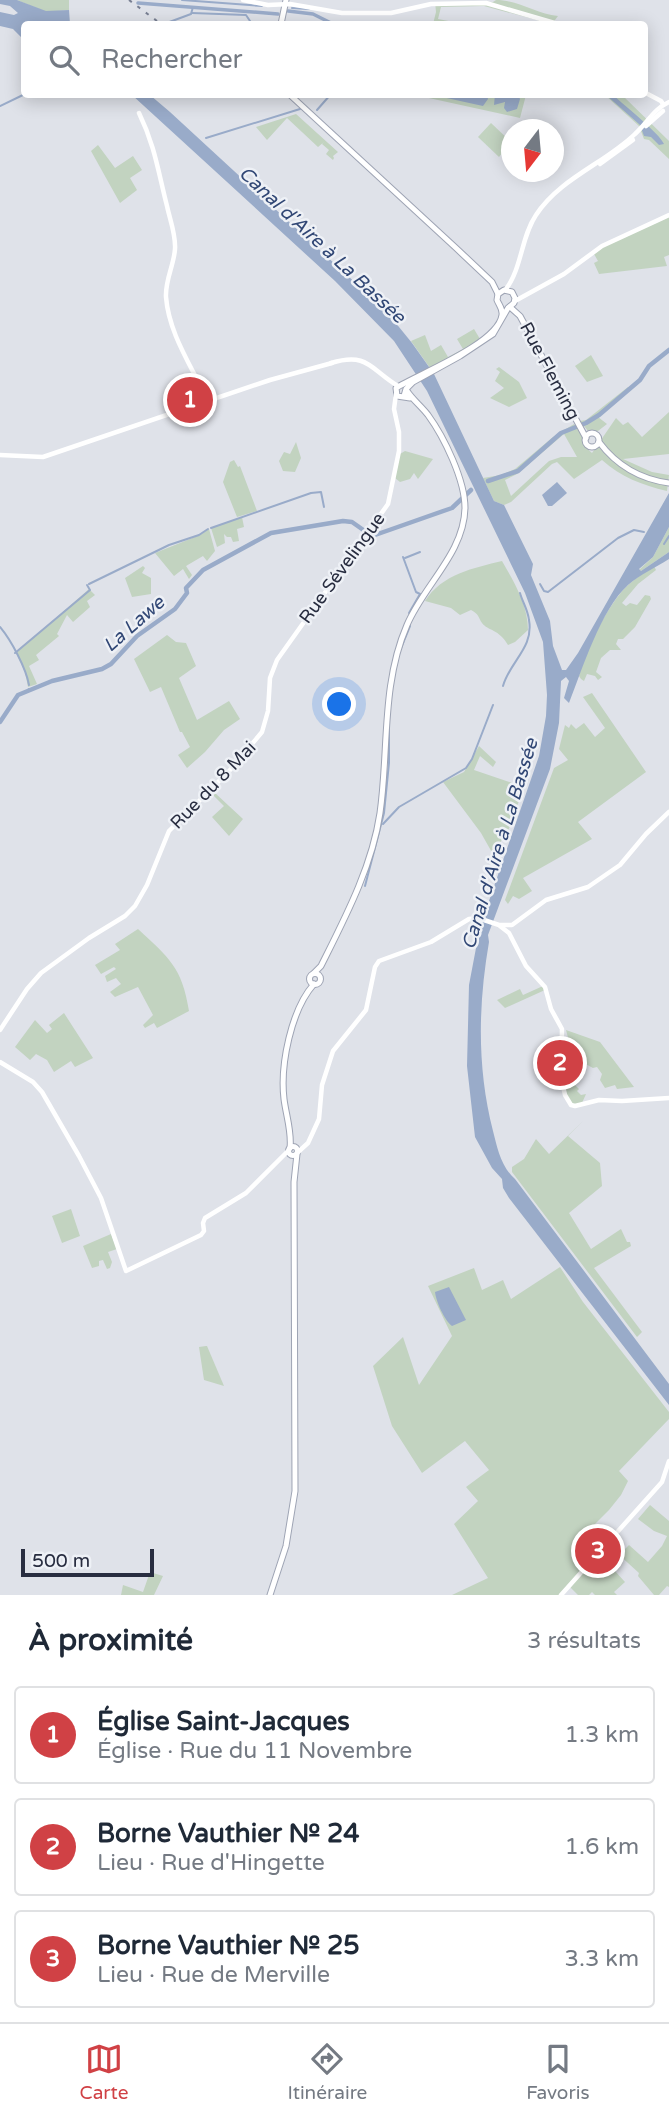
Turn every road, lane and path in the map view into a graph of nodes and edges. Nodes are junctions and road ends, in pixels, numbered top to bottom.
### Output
1 (243, 0) edge
2 (285, 2) edge
3 (282, 21) edge
4 (548, 21) edge
5 (648, 94) edge
6 (294, 98) edge
7 (665, 106) edge
8 (139, 113) dead end
9 (669, 215) edge
10 (510, 299) junction
11 (401, 391) junction
12 (208, 402) junction
13 (588, 436) junction
14 (597, 444) junction
15 (0, 455) edge
16 (667, 483) edge
17 (270, 683) joint
18 (669, 812) edge
19 (496, 924) junction
20 (512, 925) junction
21 (509, 933) junction
22 (0, 1030) edge
23 (0, 1062) edge
24 (669, 1098) edge
25 (294, 1151) junction
26 (669, 1461) edge
27 (270, 1595) edge
28 (561, 1595) edge

1 - 2 street
2 - 3 main road
2 - 4 street
5 - 7 street
6 - 10 main road, Rue Fleming
7 - 10 street
8 - 12 street
9 - 10 street
10 - 11 main road
10 - 13 main road, Rue Fleming
11 - 12 street
11 - 17 street, Rue Sévelingue
11 - 25 main road
12 - 15 street
13 - 14 main road
13 - 14 main road
14 - 16 main road
17 - 22 street, Rue du 8 Mai
18 - 20 street
19 - 20 street
19 - 21 street
19 - 25 street
20 - 21 street
21 - 24 street
23 - 25 street
25 - 27 main road
26 - 28 street

